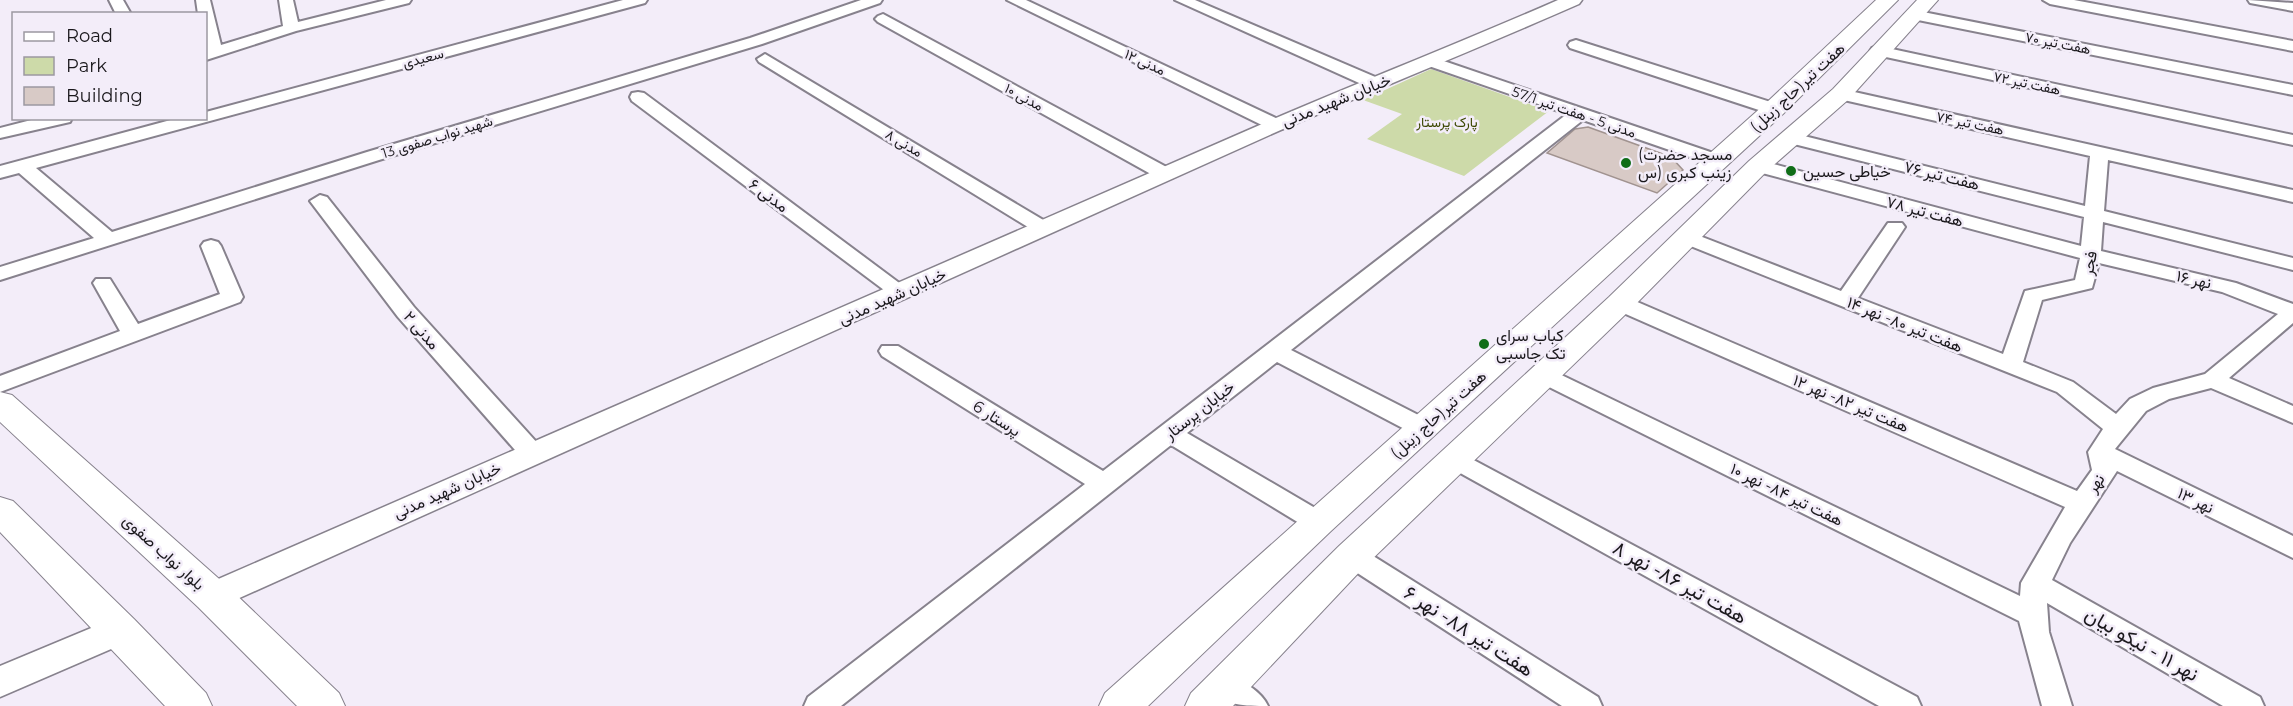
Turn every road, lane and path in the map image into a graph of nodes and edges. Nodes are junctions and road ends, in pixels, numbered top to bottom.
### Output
1 (286, 0) edge
2 (404, 0) edge
3 (640, 0) edge
4 (875, 0) edge
5 (1014, 0) edge
6 (1182, 0) edge
7 (1573, 0) edge
8 (2050, 0) edge
9 (2255, 0) edge
10 (1910, 5) edge
11 (2293, 7) edge
12 (883, 19) dead end
13 (291, 28) junction
14 (207, 30) edge
15 (1576, 45) dead end
16 (2293, 46) edge
17 (1878, 51) junction
18 (210, 53) edge
19 (765, 59) dead end
20 (1432, 62) junction
21 (1374, 83) junction
22 (2293, 90) edge
23 (1840, 94) junction
24 (638, 97) dead end
25 (1774, 109) junction
26 (1579, 114) junction
27 (207, 117) edge
28 (54, 120) edge
29 (193, 120) edge
30 (1276, 124) junction
31 (1, 130) edge
32 (1792, 138) junction
33 (2293, 140) edge
34 (2100, 152) junction
35 (1716, 160) junction
36 (22, 166) junction
37 (1758, 166) junction
38 (0, 172) edge
39 (1165, 174) junction
40 (2293, 196) edge
41 (320, 201) dead end
42 (2093, 212) junction
43 (1895, 227) dead end
44 (1043, 228) junction
45 (1685, 237) junction
46 (109, 240) junction
47 (211, 246) dead end
48 (2092, 255) junction
49 (2293, 264) edge
50 (0, 274) edge
51 (103, 283) dead end
52 (899, 292) junction
53 (1846, 300) junction
54 (1620, 303) junction
55 (2293, 312) edge
56 (133, 334) junction
57 (890, 351) dead end
58 (1274, 351) junction
59 (2010, 366) junction
60 (1543, 375) junction
61 (2213, 380) junction
62 (0, 384) edge
63 (0, 403) edge
64 (2293, 415) edge
65 (2117, 427) junction
66 (1423, 428) junction
67 (1169, 433) junction
68 (531, 452) junction
69 (2100, 452) junction
70 (1453, 458) junction
71 (1104, 484) junction
72 (2081, 503) junction
73 (3, 517) edge
74 (1318, 522) junction
75 (2293, 548) edge
76 (1352, 556) junction
77 (2036, 583) junction
78 (212, 596) junction
79 (2031, 614) junction
80 (120, 630) junction
81 (0, 682) edge
82 (1216, 696) edge
83 (191, 706) edge
84 (324, 706) edge
85 (819, 706) edge
86 (1120, 706) edge
87 (1253, 706) edge
88 (1587, 706) edge
89 (1906, 706) edge
90 (2057, 706) edge
91 (2249, 706) edge

1 - 13 street
2 - 13 street
3 - 27 street, سعیدی
4 - 46 street, شهید نواب صفوی 13
5 - 30 street, مدنی ۱۲
6 - 21 street
7 - 20 street, خیابان شهید مدنی
8 - 16 street
9 - 11 street
10 - 17 main road, هفت تیر(حاج زینل)
10 - 22 street, هفت تیر ۷۰
10 - 25 main road, هفت تیر(حاج زینل)
12 - 39 street, مدنی ۱۰
13 - 18 street
14 - 18 street
15 - 25 street
17 - 23 main road, هفت تیر(حاج زینل)
17 - 33 street, هفت تیر ۷۲
19 - 44 street, مدنی ۸
20 - 21 street, خیابان شهید مدنی
20 - 26 street, مدنی 5 - هفت تیر 57/1
21 - 30 street, خیابان شهید مدنی
23 - 32 main road, هفت تیر(حاج زینل)
23 - 34 street, هفت تیر ۷۴
24 - 52 street, مدنی ۶
25 - 35 main road, هفت تیر(حاج زینل)
26 - 35 street, مدنی 5 - هفت تیر 57/1
26 - 58 street, خیابان پرستار
28 - 31 street
29 - 36 street
30 - 39 street, خیابان شهید مدنی
32 - 37 main road, هفت تیر(حاج زینل)
32 - 42 street, هفت تیر ۷۶
34 - 40 street, هفت تیر ۷۴
34 - 42 street, فجر
35 - 66 main road, هفت تیر(حاج زینل)
36 - 38 street
36 - 46 street
37 - 45 main road, هفت تیر(حاج زینل)
37 - 48 street, هفت تیر ۷۸
39 - 44 street, خیابان شهید مدنی
41 - 68 street, مدنی ۲
42 - 48 street, فجر
42 - 49 street, هفت تیر ۷۶
43 - 53 street
44 - 52 street, خیابان شهید مدنی
45 - 53 street, هفت تیر ۸۰- نهر ۱۴
45 - 54 main road, هفت تیر(حاج زینل)
46 - 50 street, شهید نواب صفوی 13
47 - 56 street
48 - 55 street, نهر ۱۶
48 - 59 street, فجر
51 - 56 street
52 - 68 street, خیابان شهید مدنی
53 - 59 street, هفت تیر ۸۰- نهر ۱۴
54 - 60 main road, هفت تیر(حاج زینل)
54 - 72 street, هفت تیر ۸۲- نهر ۱۲
55 - 61 street, نهر
56 - 62 street
57 - 71 street, پرستار 6
58 - 66 street
58 - 67 street, خیابان پرستار
59 - 65 street, هفت تیر ۸۰- نهر ۱۴
60 - 70 main road, هفت تیر(حاج زینل)
60 - 79 street, هفت تیر ۸۴- نهر ۱۰
61 - 64 street
61 - 65 street, نهر
63 - 78 main road, بلوار نواب صفوی
65 - 69 street, نهر
66 - 74 main road, هفت تیر(حاج زینل)
67 - 71 street, خیابان پرستار
67 - 74 street
68 - 78 street, خیابان شهید مدنی
69 - 72 street, نهر
69 - 75 street, نهر ۱۳
70 - 76 main road, هفت تیر(حاج زینل)
70 - 89 street, هفت تیر ۸۶- نهر ۸
71 - 85 street, خیابان پرستار
72 - 77 street, نهر
73 - 80 main road
74 - 86 main road, هفت تیر(حاج زینل)
76 - 82 main road, هفت تیر(حاج زینل)
76 - 88 street, هفت تیر ۸۸- نهر ۶
77 - 79 street, نهر
77 - 91 street, نهر ۱۱ - نیکو بیان
78 - 84 main road, بلوار نواب صفوی
79 - 90 street, نهر
80 - 81 street
80 - 83 main road
82 - 87 street

